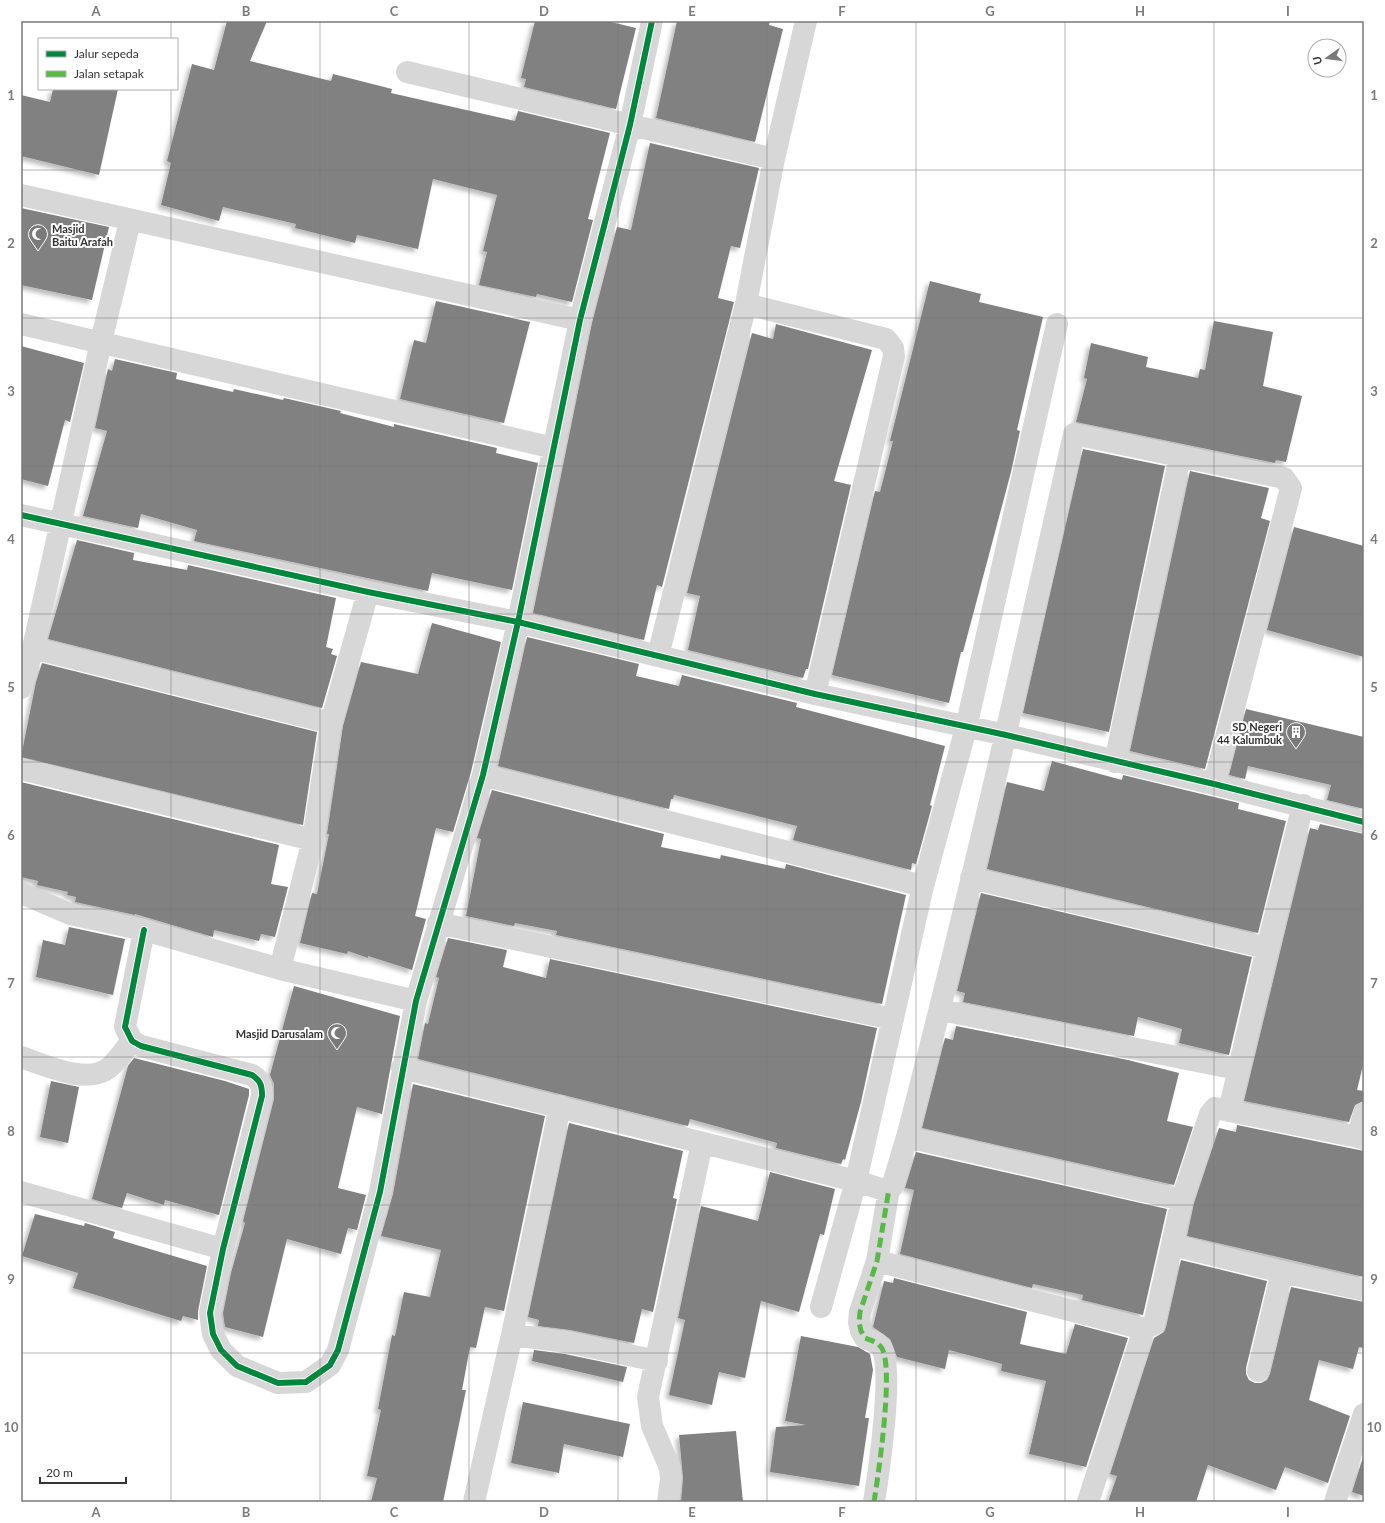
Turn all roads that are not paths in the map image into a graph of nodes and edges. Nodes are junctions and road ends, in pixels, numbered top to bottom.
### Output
1 (652, 21) edge
2 (806, 21) edge
3 (407, 72) dead end
4 (630, 125) junction
5 (774, 159) junction
6 (21, 195) edge
7 (130, 221) junction
8 (746, 304) junction
9 (580, 320) junction
10 (21, 324) edge
11 (1057, 324) dead end
12 (101, 342) junction
13 (554, 448) junction
14 (1180, 456) junction
15 (21, 515) edge
16 (60, 524) junction
17 (368, 592) junction
18 (518, 622) junction
19 (33, 648) junction
20 (658, 656) junction
21 (22, 682) edge
22 (815, 694) junction
23 (331, 723) junction
24 (966, 728) junction
25 (1006, 735) junction
26 (1115, 762) junction
27 (21, 769) edge
28 (482, 775) junction
29 (1214, 784) junction
30 (1303, 805) junction
31 (1364, 822) edge
32 (313, 840) junction
33 (971, 878) junction
34 (923, 886) junction
35 (21, 893) edge
36 (438, 923) junction
37 (144, 930) junction
38 (1267, 948) junction
39 (280, 969) junction
40 (416, 1001) junction
41 (941, 1010) junction
42 (893, 1019) junction
43 (132, 1041) junction
44 (21, 1057) edge
45 (402, 1068) junction
46 (1237, 1069) junction
47 (560, 1106) junction
48 (1229, 1111) junction
49 (1364, 1113) edge
50 (907, 1137) junction
51 (1361, 1138) edge
52 (702, 1143) junction
53 (856, 1181) junction
54 (889, 1189) junction
55 (21, 1192) edge
56 (1182, 1200) junction
57 (1173, 1245) junction
58 (223, 1249) junction
59 (877, 1261) junction
60 (1282, 1272) junction
61 (1364, 1290) edge
62 (821, 1307) dead end
63 (1144, 1329) junction
64 (512, 1335) junction
65 (657, 1361) junction
66 (1258, 1371) dead end
67 (1364, 1414) edge
68 (474, 1502) edge
69 (668, 1502) edge
70 (874, 1502) edge
71 (1088, 1502) edge
72 (1335, 1502) edge

1 - 4 street
2 - 5 street
3 - 4 street
4 - 5 street
4 - 9 street
5 - 8 street
6 - 7 street
7 - 9 street
7 - 12 street
8 - 20 street
8 - 22 street
9 - 13 street
10 - 12 street
11 - 24 street
12 - 13 street
12 - 16 street
13 - 18 street
14 - 25 street
14 - 26 street
14 - 29 street
15 - 16 street
16 - 17 street
16 - 19 street
17 - 18 street
17 - 23 street
18 - 20 street
18 - 28 street
19 - 21 street
19 - 23 street
20 - 22 street
22 - 24 street
23 - 32 street
24 - 25 street
24 - 34 street
25 - 26 street
25 - 33 street
26 - 29 street
27 - 32 street
28 - 34 street
28 - 36 street
29 - 30 street
30 - 31 street
30 - 38 street
32 - 39 street
33 - 38 street
33 - 41 street
34 - 42 street
35 - 37 street
36 - 40 street
36 - 42 street
37 - 39 street
37 - 43 street
38 - 46 street
39 - 40 street
40 - 45 street
41 - 46 street
41 - 50 street
42 - 53 street
43 - 44 street
43 - 58 street
45 - 47 street
45 - 58 street
46 - 48 street
47 - 52 street
47 - 64 street
48 - 51 street
48 - 56 street
49 - 51 street
50 - 54 street
50 - 56 street
52 - 53 street
52 - 65 street
53 - 54 street
53 - 62 street
54 - 59 street
55 - 58 street
56 - 57 street
57 - 60 street
57 - 63 street
59 - 63 street
59 - 70 street
60 - 61 street
60 - 66 street
63 - 71 street
64 - 65 street
64 - 68 street
65 - 69 street
67 - 72 street

